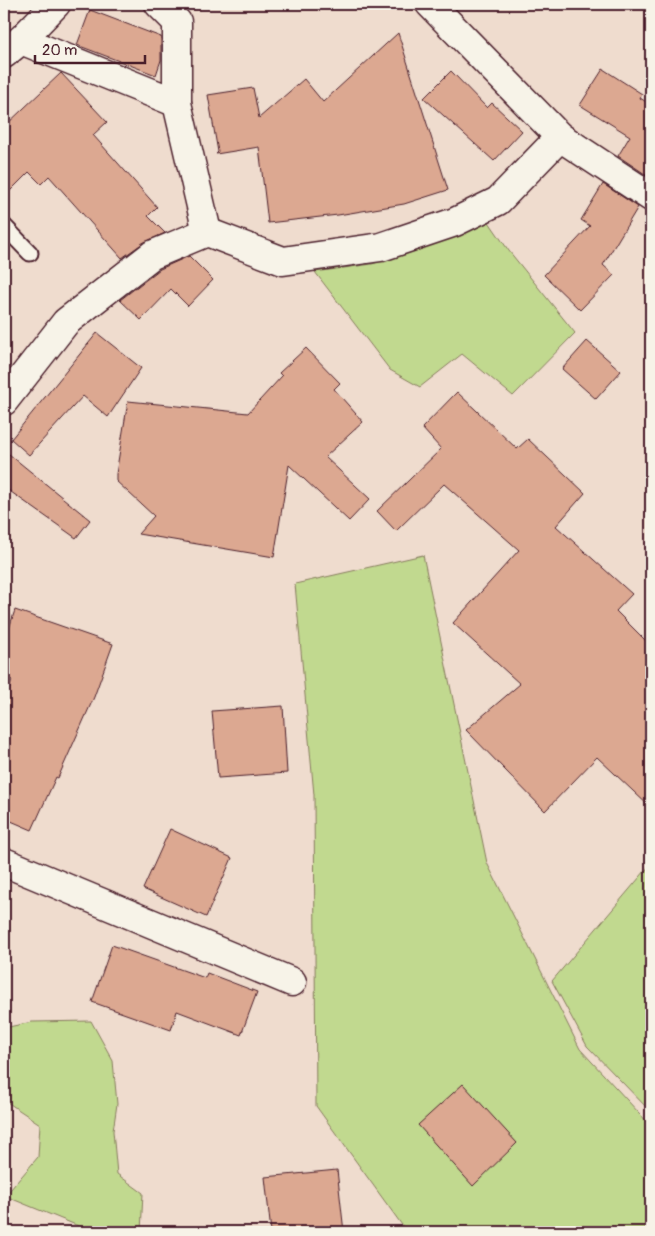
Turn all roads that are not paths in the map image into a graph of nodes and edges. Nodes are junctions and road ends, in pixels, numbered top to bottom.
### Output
1 (56, 4) edge
2 (159, 4) edge
3 (430, 4) edge
4 (12, 47) edge
5 (177, 104) junction
6 (560, 137) junction
7 (651, 197) edge
8 (4, 226) edge
9 (207, 232) junction
10 (30, 253) dead end
11 (4, 401) edge
12 (4, 862) edge
13 (292, 982) dead end

1 - 4 street
2 - 5 street
3 - 6 street
4 - 5 street
5 - 9 street
6 - 7 street
6 - 9 street
8 - 10 lane
9 - 11 street
12 - 13 street

